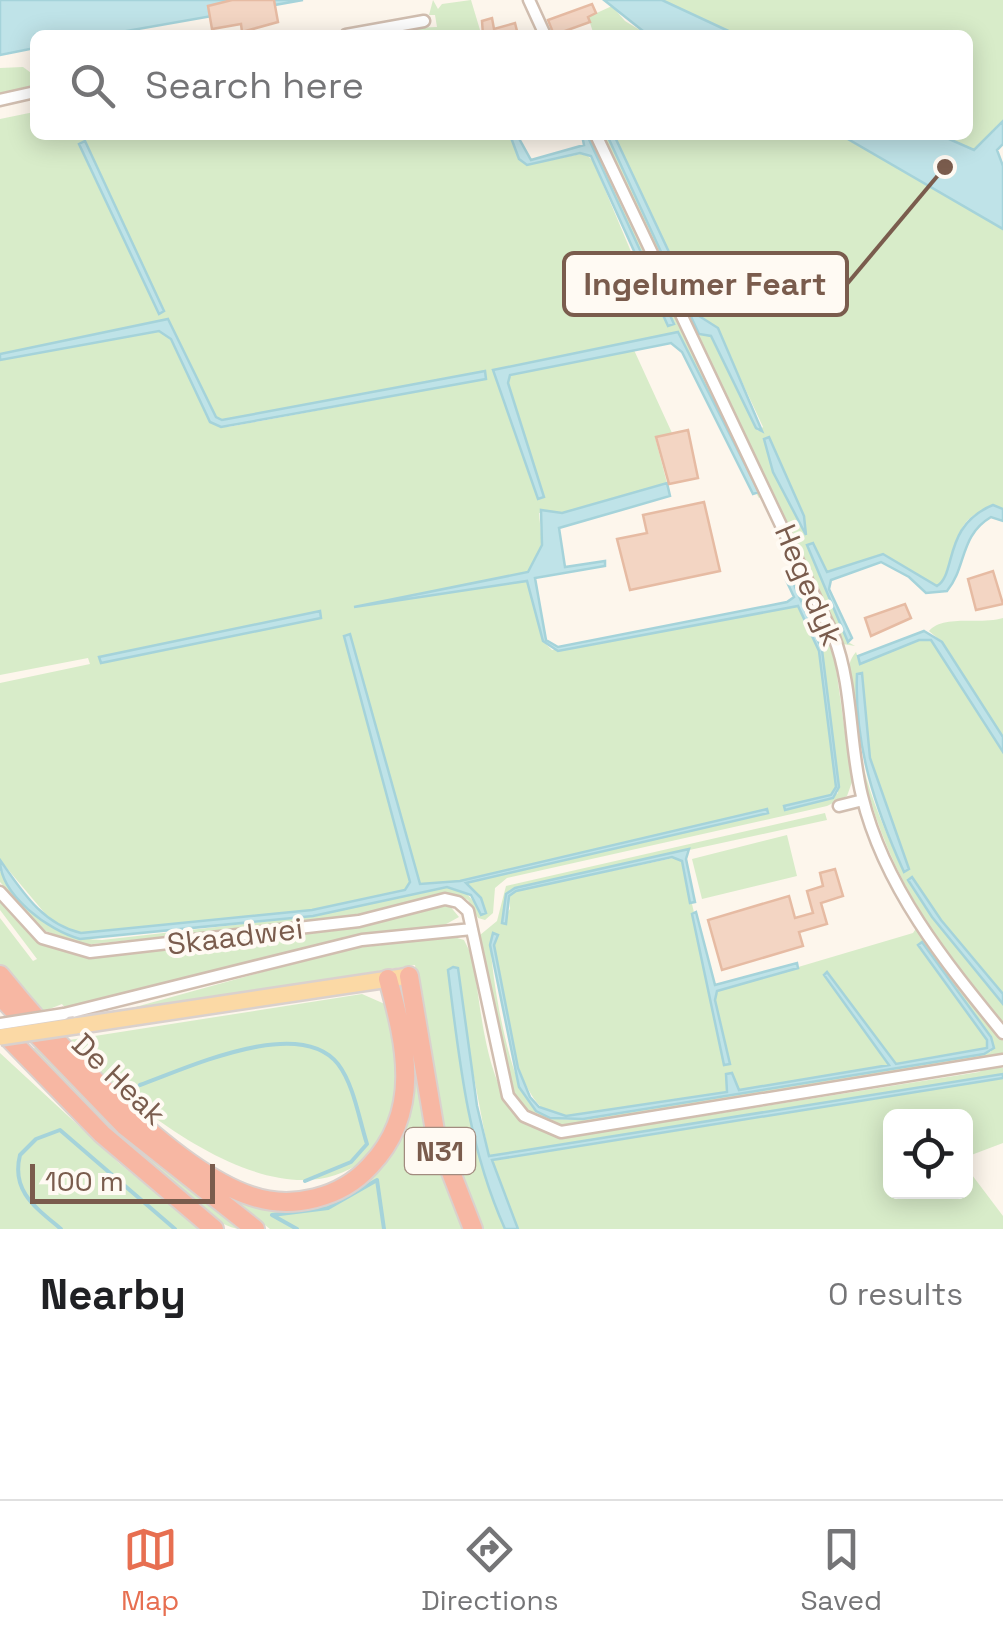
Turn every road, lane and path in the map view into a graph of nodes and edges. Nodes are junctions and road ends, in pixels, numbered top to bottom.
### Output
1 (529, 0) edge
2 (424, 21) dead end
3 (374, 30) edge
4 (543, 30) edge
5 (30, 93) edge
6 (0, 100) edge
7 (598, 140) edge
8 (862, 800) junction
9 (838, 806) dead end
10 (0, 892) edge
11 (472, 929) junction
12 (0, 975) edge
13 (409, 976) joint
14 (388, 979) junction
15 (0, 996) edge
16 (69, 1020) junction
17 (0, 1026) edge
18 (1003, 1033) edge
19 (0, 1038) edge
20 (1003, 1060) edge
21 (214, 1229) edge
22 (255, 1229) edge
23 (473, 1229) edge

1 - 4 street
2 - 3 street
5 - 6 street
7 - 8 street, Hegedyk
8 - 9 street
8 - 18 street, Hegedyk
10 - 11 street, Skaadwei
11 - 16 street
11 - 20 street
12 - 14 highway, N31
13 - 14 main road
13 - 23 highway, N31
14 - 16 main road
15 - 22 highway, De Heak
16 - 17 street, bridge
16 - 19 main road, bridge
17 - 21 highway, De Heak

